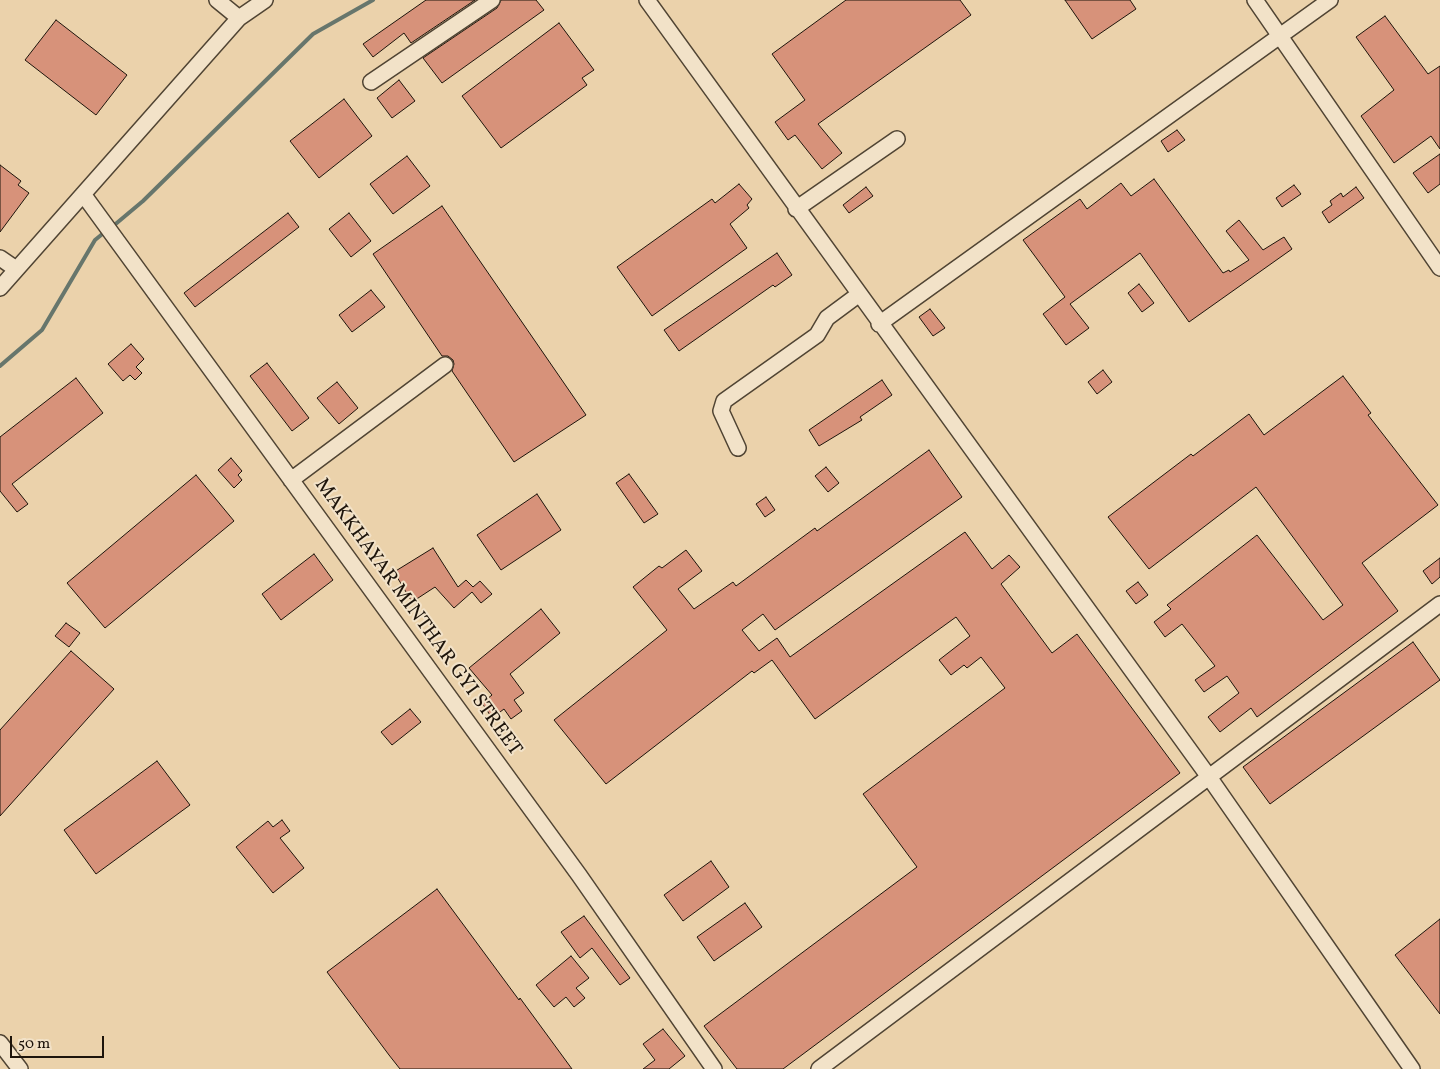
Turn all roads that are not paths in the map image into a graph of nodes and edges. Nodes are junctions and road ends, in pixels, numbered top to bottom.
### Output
1 (217, 0) edge
2 (265, 0) edge
3 (492, 0) edge
4 (647, 0) edge
5 (1255, 0) edge
6 (1330, 0) edge
7 (239, 18) junction
8 (1279, 36) junction
9 (371, 82) dead end
10 (897, 139) dead end
11 (83, 194) junction
12 (796, 209) junction
13 (0, 258) edge
14 (1440, 268) edge
15 (16, 269) junction
16 (0, 288) edge
17 (858, 295) junction
18 (879, 324) junction
19 (445, 365) dead end
20 (738, 448) dead end
21 (291, 480) junction
22 (1440, 604) edge
23 (1209, 777) junction
24 (0, 1043) edge
25 (20, 1069) edge
26 (714, 1069) edge
27 (819, 1069) edge
28 (1412, 1069) edge

1 - 7 street
2 - 7 street
3 - 9 street
4 - 12 street
5 - 8 street
6 - 8 street
7 - 11 street
8 - 14 street
8 - 18 street
10 - 12 street
11 - 15 street
11 - 21 street, MAKKHAYAR MINTHAR GYI STREET
12 - 17 street
13 - 15 street
15 - 16 street
17 - 18 street
17 - 20 street
18 - 23 street
19 - 21 street
21 - 26 street, MAKKHAYAR MINTHAR GYI STREET
22 - 23 street
23 - 27 street
23 - 28 street
24 - 25 street

